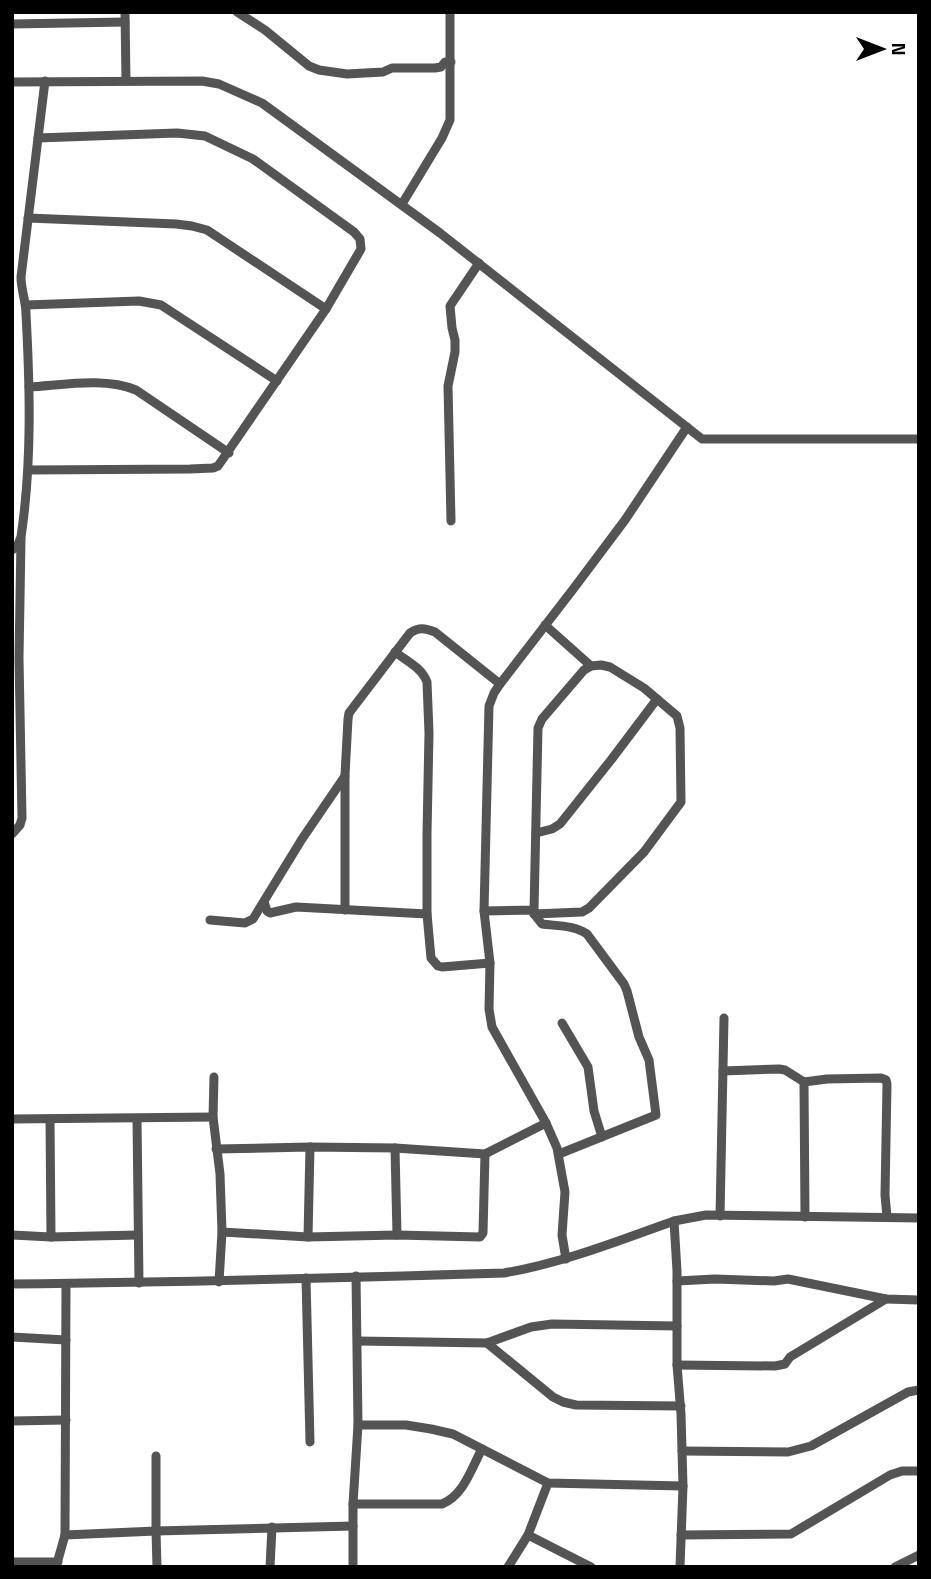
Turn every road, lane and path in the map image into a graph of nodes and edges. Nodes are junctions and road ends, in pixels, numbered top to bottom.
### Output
1 (237, 12) edge
2 (450, 12) edge
3 (125, 17) edge
4 (12, 24) edge
5 (451, 62) junction
6 (126, 81) junction
7 (12, 82) edge
8 (45, 82) junction
9 (38, 138) junction
10 (402, 204) junction
11 (28, 218) junction
12 (479, 263) junction
13 (26, 305) junction
14 (326, 309) junction
15 (277, 381) junction
16 (29, 387) junction
17 (687, 427) junction
18 (919, 439) edge
19 (229, 453) junction
20 (29, 470) junction
21 (451, 521) dead end
22 (21, 537) junction
23 (12, 550) edge
24 (545, 625) junction
25 (395, 652) junction
26 (591, 666) junction
27 (500, 684) junction
28 (657, 699) junction
29 (345, 775) junction
30 (536, 833) junction
31 (12, 834) edge
32 (264, 902) junction
33 (345, 910) junction
34 (484, 911) junction
35 (534, 912) junction
36 (427, 914) junction
37 (210, 920) dead end
38 (490, 964) junction
39 (724, 1018) dead end
40 (562, 1023) dead end
41 (723, 1071) junction
42 (214, 1077) dead end
43 (804, 1082) junction
44 (213, 1117) junction
45 (12, 1119) edge
46 (50, 1119) junction
47 (136, 1119) junction
48 (546, 1123) junction
49 (602, 1137) junction
50 (310, 1147) junction
51 (395, 1148) junction
52 (216, 1149) junction
53 (485, 1154) junction
54 (559, 1154) junction
55 (720, 1216) junction
56 (805, 1217) junction
57 (887, 1217) junction
58 (919, 1218) edge
59 (674, 1221) junction
60 (222, 1232) junction
61 (138, 1235) junction
62 (397, 1235) junction
63 (12, 1236) edge
64 (51, 1237) junction
65 (308, 1237) junction
66 (566, 1259) junction
67 (356, 1276) junction
68 (306, 1278) junction
69 (677, 1281) junction
70 (219, 1282) junction
71 (139, 1283) junction
72 (12, 1284) edge
73 (66, 1284) junction
74 (887, 1299) junction
75 (919, 1300) edge
76 (677, 1326) junction
77 (12, 1337) edge
78 (66, 1340) junction
79 (358, 1341) junction
80 (487, 1343) junction
81 (677, 1365) junction
82 (919, 1390) edge
83 (681, 1406) junction
84 (66, 1420) junction
85 (12, 1422) edge
86 (358, 1425) junction
87 (310, 1442) dead end
88 (482, 1449) junction
89 (682, 1451) junction
90 (156, 1456) dead end
91 (919, 1471) edge
92 (548, 1483) junction
93 (683, 1486) junction
94 (353, 1504) junction
95 (353, 1526) junction
96 (271, 1527) junction
97 (156, 1531) junction
98 (65, 1535) junction
99 (528, 1535) junction
100 (681, 1535) junction
101 (919, 1555) edge
102 (12, 1562) edge
103 (57, 1564) edge
104 (158, 1567) edge
105 (270, 1567) edge
106 (353, 1567) edge
107 (508, 1567) edge
108 (592, 1567) edge
109 (680, 1567) edge
110 (895, 1567) edge

1 - 5 street
2 - 5 street
3 - 4 street
3 - 6 street
5 - 10 street
6 - 8 street
6 - 10 street
7 - 8 street
8 - 9 street
9 - 11 street
9 - 14 street
10 - 12 street
11 - 13 street
11 - 14 street
12 - 17 street
12 - 21 street
13 - 15 street
13 - 16 street
14 - 15 street
15 - 19 street
16 - 19 street
16 - 20 street
17 - 18 street
17 - 24 street
19 - 20 street
20 - 22 street
22 - 23 street
22 - 31 street
24 - 26 street
24 - 27 street
25 - 27 street
25 - 29 street
25 - 36 street
26 - 28 street
26 - 30 street
27 - 34 street
28 - 30 street
28 - 35 street
29 - 32 street
29 - 33 street
30 - 35 street
32 - 33 street
32 - 37 street
33 - 36 street
34 - 35 street
34 - 38 street
35 - 49 street
36 - 38 street
38 - 48 street
39 - 41 street
40 - 49 street
41 - 43 street
41 - 55 street
42 - 44 street
43 - 56 street
43 - 57 street
44 - 47 street
44 - 52 street
45 - 46 street
46 - 47 street
46 - 64 street
47 - 61 street
48 - 53 street
48 - 54 street
49 - 54 street
50 - 51 street
50 - 52 street
50 - 65 street
51 - 53 street
51 - 62 street
52 - 60 street
53 - 62 street
54 - 66 street
55 - 56 street
55 - 59 street
56 - 57 street
57 - 58 street
59 - 66 street
59 - 69 street
60 - 65 street
60 - 70 street
61 - 64 street
61 - 71 street
62 - 65 street
63 - 64 street
66 - 67 street
67 - 68 street
67 - 79 street
68 - 70 street
68 - 87 street
69 - 74 street
69 - 76 street
70 - 71 street
71 - 73 street
72 - 73 street
73 - 78 street
74 - 75 street
74 - 81 street
76 - 80 street
76 - 81 street
77 - 78 street
78 - 84 street
79 - 80 street
79 - 86 street
80 - 83 street
81 - 83 street
82 - 89 street
83 - 89 street
84 - 85 street
84 - 98 street
86 - 88 street
86 - 94 street
88 - 92 street
88 - 94 street
89 - 93 street
90 - 97 street
91 - 100 street
92 - 93 street
92 - 99 street
93 - 100 street
94 - 95 street
95 - 96 street
95 - 106 street
96 - 97 street
96 - 105 street
97 - 98 street
97 - 104 street
98 - 103 street
99 - 107 street
99 - 108 street
100 - 109 street
101 - 110 street
102 - 103 street

